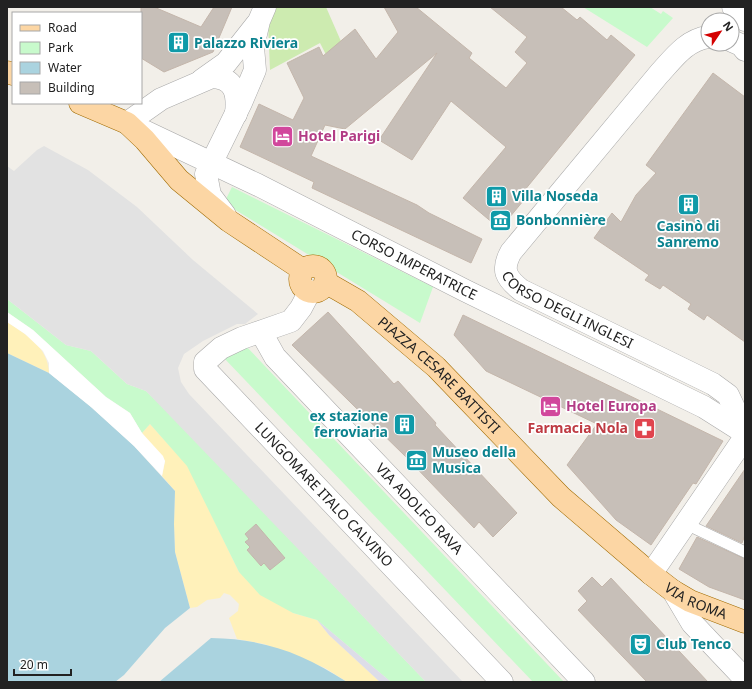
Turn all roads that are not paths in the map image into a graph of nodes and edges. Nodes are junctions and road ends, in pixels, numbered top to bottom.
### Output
1 (733, 7) edge
2 (262, 14) edge
3 (745, 20) edge
4 (700, 38) edge
5 (201, 81) junction
6 (82, 104) edge
7 (236, 114) junction
8 (126, 123) junction
9 (212, 162) junction
10 (229, 221) junction
11 (312, 294) junction
12 (268, 330) junction
13 (745, 432) edge
14 (745, 437) edge
15 (686, 524) junction
16 (745, 552) edge
17 (651, 574) junction
18 (673, 591) junction
19 (745, 622) edge
20 (745, 679) edge
21 (502, 682) edge
22 (584, 682) edge

1 - 3 street
2 - 5 street
2 - 7 street
4 - 13 street, CORSO DEGLI INGLESI
5 - 7 street
5 - 8 street
6 - 8 main road, CORSO IMPERATRICE
7 - 9 street
8 - 9 street, CORSO IMPERATRICE
8 - 10 main road, PIAZZA CESARE BATTISTI
9 - 10 street
9 - 13 street, CORSO IMPERATRICE
10 - 11 main road, PIAZZA CESARE BATTISTI
11 - 12 street
11 - 17 main road, PIAZZA CESARE BATTISTI
12 - 21 street, LUNGOMARE ITALO CALVINO
12 - 22 street, VIA ADOLFO RAVA
14 - 15 street
15 - 16 lane
15 - 17 street
17 - 18 main road, VIA ROMA
18 - 19 main road, VIA ROMA
18 - 20 street

